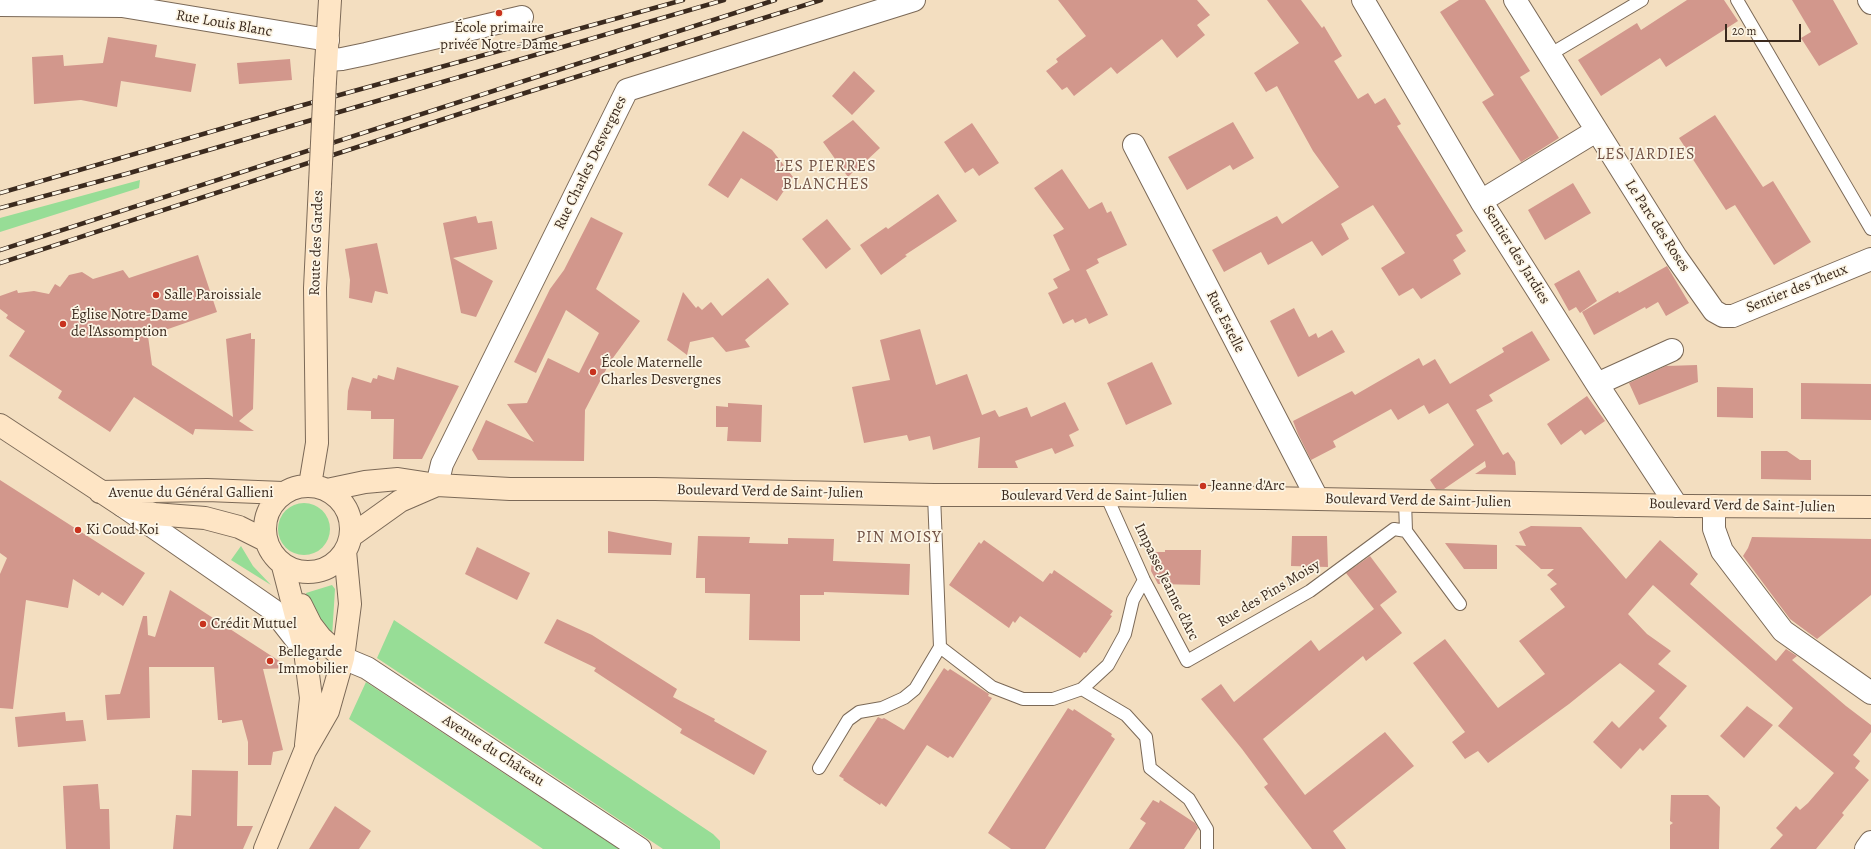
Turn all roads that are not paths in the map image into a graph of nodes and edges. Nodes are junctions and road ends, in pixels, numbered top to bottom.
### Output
1 (330, 0) edge
2 (914, 0) edge
3 (1363, 0) edge
4 (1515, 0) edge
5 (1642, 0) edge
6 (1737, 0) edge
7 (1869, 0) edge
8 (123, 3) edge
9 (1871, 3) edge
10 (0, 5) edge
11 (522, 17) dead end
12 (328, 50) junction
13 (1549, 55) junction
14 (1596, 130) junction
15 (1134, 145) dead end
16 (1481, 201) junction
17 (1871, 230) edge
18 (1871, 259) edge
19 (1723, 316) joint
20 (1672, 350) dead end
21 (1597, 384) junction
22 (0, 425) edge
23 (437, 485) junction
24 (318, 488) junction
25 (100, 492) junction
26 (283, 493) junction
27 (934, 495) junction
28 (1106, 496) junction
29 (1317, 498) junction
30 (1405, 501) junction
31 (123, 506) junction
32 (1677, 506) junction
33 (1714, 506) junction
34 (1871, 507) edge
35 (1406, 531) junction
36 (265, 540) junction
37 (348, 544) junction
38 (283, 566) junction
39 (1144, 580) junction
40 (1460, 604) dead end
41 (940, 647) junction
42 (305, 651) junction
43 (343, 658) junction
44 (1187, 661) joint
45 (1082, 689) junction
46 (1871, 693) edge
47 (305, 751) junction
48 (819, 768) dead end
49 (1871, 842) edge
50 (265, 849) edge
51 (640, 849) edge
52 (1207, 849) edge
53 (1866, 849) edge

1 - 12 main road, Route des Gardes
2 - 23 street, Rue Charles Desvergnes
3 - 16 street, Sentier des Jardies
4 - 13 street, Le Parc des Roses
5 - 13 lane
6 - 17 lane
7 - 9 street
8 - 10 street, Rue Louis Blanc
8 - 12 street, Rue Louis Blanc
11 - 12 street, Rue Louis Blanc
12 - 24 main road, Route des Gardes, bridge
13 - 14 street, Le Parc des Roses
14 - 16 street
14 - 19 street, Le Parc des Roses
15 - 29 street, Rue Estelle
16 - 21 street, Sentier des Jardies
18 - 19 street, Sentier des Theux
20 - 21 street
21 - 32 street, Sentier des Jardies
22 - 25 main road, Avenue du Général Gallieni
23 - 24 main road, Boulevard Verd de Saint-Julien
23 - 27 main road, Boulevard Verd de Saint-Julien
23 - 37 main road, Boulevard Verd de Saint-Julien
24 - 26 main road
24 - 37 main road
25 - 26 main road, Avenue du Général Gallieni
25 - 31 main road, Avenue du Général Gallieni
26 - 36 main road
27 - 28 main road, Boulevard Verd de Saint-Julien
27 - 41 lane
28 - 29 main road, Boulevard Verd de Saint-Julien
28 - 39 lane, Impasse Jeanne d'Arc
29 - 30 main road, Boulevard Verd de Saint-Julien
30 - 32 main road, Boulevard Verd de Saint-Julien
30 - 35 lane
31 - 36 main road, Avenue du Général Gallieni
31 - 42 street, Avenue du Général Gallieni
32 - 33 main road, Boulevard Verd de Saint-Julien
33 - 34 main road, Boulevard Verd de Saint-Julien
33 - 46 street
35 - 40 lane
35 - 44 lane, Rue des Pins Moisy
36 - 38 main road
37 - 38 main road
37 - 43 main road
38 - 42 main road
38 - 43 main road
39 - 44 lane, Impasse Jeanne d'Arc
39 - 45 lane
41 - 45 lane
41 - 48 lane
42 - 47 main road
43 - 47 main road
43 - 51 street, Avenue du Château
45 - 52 lane
47 - 50 main road
49 - 53 street

